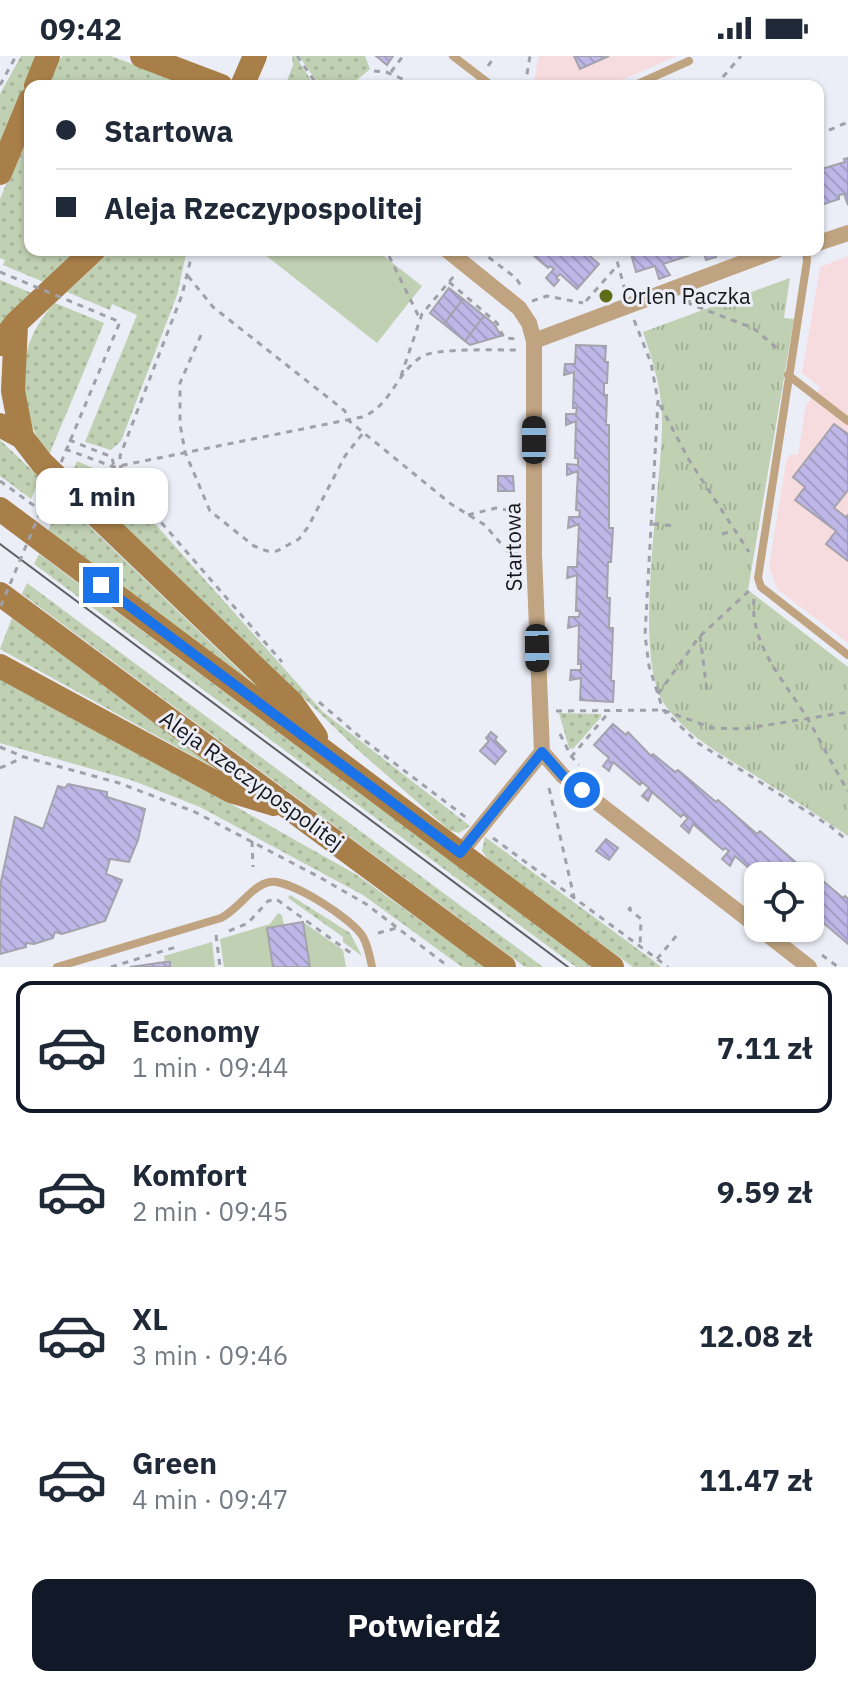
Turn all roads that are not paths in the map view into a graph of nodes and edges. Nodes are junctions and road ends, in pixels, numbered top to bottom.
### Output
1 (48, 56) edge
2 (142, 56) edge
3 (255, 56) edge
4 (453, 56) edge
5 (689, 61) dead end
6 (38, 80) edge
7 (205, 80) edge
8 (245, 80) edge
9 (484, 80) edge
10 (646, 80) edge
11 (24, 115) edge
12 (0, 173) edge
13 (848, 233) edge
14 (824, 241) edge
15 (88, 256) edge
16 (454, 256) edge
17 (761, 256) edge
18 (807, 256) edge
19 (16, 323) junction
20 (534, 342) junction
21 (0, 344) edge
22 (788, 375) junction
23 (848, 421) edge
24 (0, 425) edge
25 (22, 437) junction
26 (0, 509) edge
27 (0, 594) edge
28 (848, 655) edge
29 (0, 666) edge
30 (542, 752) junction
31 (329, 755) junction
32 (292, 809) junction
33 (460, 853) junction
34 (744, 916) edge
35 (777, 942) edge
36 (57, 967) edge
37 (372, 967) edge
38 (504, 967) edge
39 (612, 967) edge
40 (809, 967) edge

1 - 6 main road
2 - 7 main road
3 - 8 main road
4 - 9 lane
5 - 10 lane
11 - 12 main road
13 - 14 street
15 - 19 main road
16 - 20 street, Startowa
17 - 20 street
18 - 22 lane
19 - 21 main road
19 - 25 main road
20 - 30 street, Startowa
22 - 23 lane
22 - 28 lane
24 - 25 main road
25 - 31 main road
26 - 31 main road
27 - 32 main road, Aleja Rzeczypospolitej
29 - 32 main road
30 - 33 street
30 - 34 street
31 - 33 main road
32 - 38 main road, Aleja Rzeczypospolitej
33 - 39 main road
35 - 40 street
36 - 37 lane

